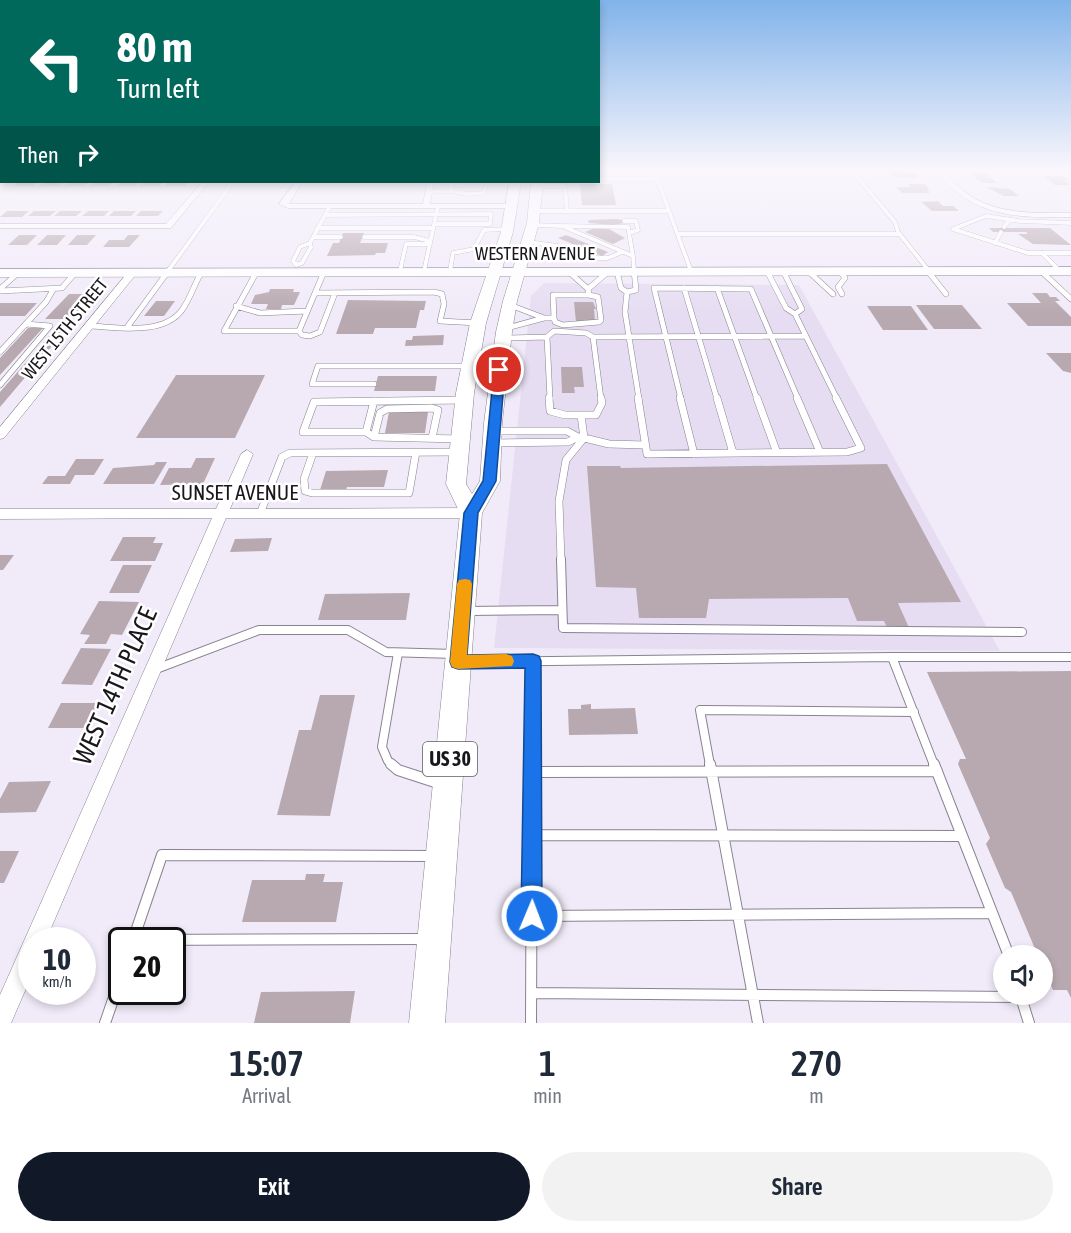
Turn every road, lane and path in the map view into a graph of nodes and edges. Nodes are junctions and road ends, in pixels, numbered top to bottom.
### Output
1 (175, 218) edge
2 (207, 218) edge
3 (323, 218) edge
4 (435, 218) edge
5 (491, 218) edge
6 (510, 218) edge
7 (534, 218) edge
8 (671, 218) edge
9 (891, 218) edge
10 (982, 218) edge
11 (1001, 218) edge
12 (1010, 219) junction
13 (582, 221) dead end
14 (624, 221) dead end
15 (1071, 223) edge
16 (532, 225) junction
17 (0, 226) edge
18 (562, 226) junction
19 (1004, 227) dead end
20 (317, 228) junction
21 (433, 228) junction
22 (508, 230) junction
23 (1001, 232) dead end
24 (629, 233) junction
25 (677, 234) junction
26 (899, 234) junction
27 (583, 236) junction
28 (313, 237) junction
29 (341, 237) dead end
30 (364, 237) dead end
31 (414, 237) junction
32 (576, 238) dead end
33 (591, 239) junction
34 (528, 242) junction
35 (567, 242) dead end
36 (584, 242) dead end
37 (310, 243) junction
38 (430, 243) junction
39 (600, 243) junction
40 (995, 243) junction
41 (576, 245) dead end
42 (558, 246) junction
43 (593, 246) dead end
44 (609, 247) junction
45 (474, 249) junction
46 (566, 249) junction
47 (584, 249) dead end
48 (603, 250) dead end
49 (622, 252) junction
50 (500, 253) junction
51 (575, 253) junction
52 (1042, 253) junction
53 (1071, 253) edge
54 (595, 254) dead end
55 (633, 256) junction
56 (583, 257) junction
57 (294, 269) junction
58 (767, 271) junction
59 (783, 271) junction
60 (808, 271) junction
61 (840, 271) junction
62 (928, 271) junction
63 (1041, 271) junction
64 (1066, 271) edge
65 (324, 272) junction
66 (400, 272) junction
67 (424, 272) junction
68 (450, 272) junction
69 (494, 272) junction
70 (519, 272) junction
71 (569, 272) junction
72 (587, 272) junction
73 (612, 272) junction
74 (634, 272) junction
75 (691, 272) junction
76 (0, 273) edge
77 (18, 273) junction
78 (75, 273) junction
79 (132, 273) junction
80 (167, 273) junction
81 (201, 273) junction
82 (256, 273) junction
83 (684, 288) junction
84 (717, 288) junction
85 (0, 290) edge
86 (52, 290) junction
87 (1063, 291) junction
88 (1071, 291) edge
89 (589, 292) junction
90 (627, 292) junction
91 (315, 293) junction
92 (335, 293) junction
93 (832, 294) dead end
94 (842, 294) dead end
95 (946, 294) dead end
96 (1071, 299) edge
97 (510, 305) junction
98 (236, 306) junction
99 (307, 311) junction
100 (795, 314) junction
101 (544, 318) junction
102 (554, 320) junction
103 (478, 323) junction
104 (26, 324) junction
105 (89, 326) junction
106 (128, 326) junction
107 (299, 331) junction
108 (504, 333) junction
109 (664, 336) junction
110 (698, 336) junction
111 (734, 336) junction
112 (771, 336) junction
113 (806, 336) junction
114 (547, 337) junction
115 (593, 337) junction
116 (628, 337) junction
117 (0, 352) edge
118 (469, 366) junction
119 (374, 384) dead end
120 (0, 385) edge
121 (464, 400) junction
122 (374, 401) junction
123 (581, 415) junction
124 (366, 432) junction
125 (0, 435) edge
126 (374, 437) junction
127 (493, 437) junction
128 (581, 437) junction
129 (432, 438) junction
130 (645, 445) junction
131 (460, 446) junction
132 (416, 452) junction
133 (820, 452) junction
134 (313, 453) junction
135 (733, 453) junction
136 (777, 453) junction
137 (247, 454) dead end
138 (694, 454) junction
139 (471, 513) junction
140 (0, 514) edge
141 (221, 514) junction
142 (260, 514) junction
143 (562, 610) junction
144 (462, 611) junction
145 (1022, 632) dead end
146 (398, 653) junction
147 (892, 657) junction
148 (1071, 657) edge
149 (458, 658) junction
150 (533, 661) junction
151 (153, 669) junction
152 (914, 712) junction
153 (937, 771) junction
154 (533, 772) junction
155 (711, 772) junction
156 (447, 786) junction
157 (532, 835) junction
158 (723, 836) junction
159 (962, 836) junction
160 (441, 856) junction
161 (992, 913) junction
162 (737, 914) junction
163 (532, 916) junction
164 (41, 927) edge
165 (138, 927) edge
166 (435, 939) junction
167 (186, 940) edge
168 (1005, 945) edge
169 (18, 980) edge
170 (532, 993) junction
171 (752, 995) junction
172 (993, 996) edge
173 (111, 1005) edge
174 (1024, 1005) edge
175 (0, 1021) edge
176 (105, 1023) edge
177 (427, 1023) edge
178 (531, 1023) edge
179 (758, 1023) edge
180 (1029, 1023) edge

1 - 17 street
2 - 80 lane
3 - 20 lane
4 - 21 lane
5 - 21 lane
6 - 22 main road
7 - 16 main road, US 30
8 - 25 lane
9 - 26 lane
10 - 40 lane
11 - 12 lane
12 - 15 lane
12 - 19 lane
13 - 18 lane
14 - 24 lane
16 - 18 lane
16 - 34 main road, US 30
18 - 24 lane
18 - 27 lane
20 - 21 lane
20 - 28 lane
21 - 31 lane
21 - 38 lane
22 - 45 lane
22 - 50 main road
23 - 40 lane
24 - 55 lane
25 - 26 lane
25 - 75 lane
26 - 62 lane
27 - 32 lane
27 - 33 lane
28 - 29 lane
28 - 37 lane
30 - 31 lane
31 - 38 lane
33 - 36 lane
33 - 39 lane
34 - 42 lane
34 - 70 main road, US 30
35 - 42 lane
37 - 57 lane
37 - 57 lane
38 - 66 lane
38 - 67 lane
39 - 43 lane
39 - 44 lane
40 - 52 lane
41 - 46 lane
42 - 46 lane
44 - 48 lane
44 - 49 lane
45 - 50 lane
45 - 68 lane
46 - 51 lane
47 - 51 lane
49 - 55 lane
49 - 56 lane
50 - 69 main road
51 - 56 lane
52 - 53 lane
52 - 64 lane
54 - 56 lane
55 - 74 lane
56 - 72 lane
57 - 65 main road, WESTERN AVENUE
57 - 82 main road, WESTERN AVENUE
58 - 59 main road, WESTERN AVENUE
58 - 75 main road, WESTERN AVENUE
58 - 100 lane
59 - 60 main road, WESTERN AVENUE
59 - 100 lane
60 - 61 main road, WESTERN AVENUE
60 - 93 lane
61 - 62 main road, WESTERN AVENUE
61 - 94 lane
62 - 63 main road, WESTERN AVENUE
62 - 95 lane
63 - 64 main road, WESTERN AVENUE
63 - 87 lane
65 - 66 main road, WESTERN AVENUE
65 - 91 lane
66 - 67 main road, WESTERN AVENUE
67 - 68 main road, WESTERN AVENUE
68 - 69 main road, WESTERN AVENUE
69 - 70 main road, WESTERN AVENUE
69 - 103 main road
70 - 71 main road, WESTERN AVENUE
70 - 97 main road, US 30
71 - 72 main road, WESTERN AVENUE
71 - 89 lane
72 - 73 main road, WESTERN AVENUE
73 - 74 main road, WESTERN AVENUE
73 - 89 lane
73 - 90 lane
74 - 75 main road, WESTERN AVENUE
74 - 90 lane
76 - 77 main road, WESTERN AVENUE
77 - 78 main road, WESTERN AVENUE
77 - 85 lane
78 - 79 main road, WESTERN AVENUE
78 - 86 lane
79 - 80 main road, WESTERN AVENUE
79 - 105 street, WEST 15TH STREET
80 - 81 main road, WESTERN AVENUE
80 - 106 lane
81 - 82 main road, WESTERN AVENUE
81 - 106 lane
82 - 98 lane
83 - 84 lane
83 - 109 lane
83 - 110 lane
84 - 111 lane
84 - 112 lane
85 - 86 lane
86 - 104 lane
87 - 88 lane
87 - 96 lane
89 - 102 lane
89 - 102 lane
90 - 116 lane
91 - 92 lane
91 - 99 lane
92 - 103 lane
92 - 107 lane
97 - 101 lane
97 - 108 main road, US 30
98 - 99 lane
98 - 107 lane
99 - 107 lane
100 - 113 lane
101 - 102 lane
101 - 108 lane
103 - 118 main road
104 - 117 lane
104 - 120 lane
105 - 106 lane
105 - 125 street, WEST 15TH STREET
108 - 114 lane
108 - 127 main road, US 30
109 - 110 lane
109 - 116 lane
109 - 138 lane
110 - 111 lane
110 - 135 lane
111 - 112 lane
111 - 136 lane
112 - 113 lane
112 - 133 lane
113 - 133 lane
114 - 115 lane
114 - 123 lane
115 - 116 lane
115 - 123 lane
116 - 130 lane
118 - 119 lane
118 - 121 main road
121 - 122 lane
121 - 131 main road
122 - 124 lane
122 - 124 lane
123 - 128 lane
124 - 126 lane
126 - 129 lane
126 - 129 lane
127 - 128 lane
127 - 128 lane
127 - 139 main road, US 30
128 - 130 lane
128 - 143 lane
129 - 131 lane
130 - 138 lane
131 - 132 lane
131 - 139 main road
132 - 134 lane
132 - 134 lane
133 - 136 lane
134 - 142 lane
135 - 136 lane
135 - 138 lane
137 - 141 street, WEST 14TH PLACE
139 - 142 street, SUNSET AVENUE
139 - 144 main road, US 30
140 - 141 street, SUNSET AVENUE
141 - 142 street, SUNSET AVENUE
141 - 151 street, WEST 14TH PLACE
143 - 144 lane
143 - 145 lane
144 - 149 main road, US 30
146 - 149 lane
146 - 151 lane
146 - 156 lane
147 - 148 lane
147 - 150 lane
147 - 152 lane
149 - 150 lane
149 - 156 main road, US 30
150 - 154 lane
151 - 164 street, WEST 14TH PLACE
152 - 153 lane
152 - 155 lane
153 - 155 lane
153 - 159 lane
154 - 155 lane
154 - 157 lane
155 - 158 lane
156 - 160 main road, US 30
157 - 158 lane
157 - 163 lane
158 - 159 lane
158 - 162 lane
159 - 161 lane
160 - 165 lane
160 - 166 main road, US 30
161 - 162 lane
161 - 168 lane
162 - 163 lane
162 - 171 lane
163 - 170 lane
166 - 167 lane
166 - 177 main road, US 30
169 - 175 street
170 - 171 lane
170 - 178 lane
171 - 172 lane
171 - 179 lane
173 - 176 lane
174 - 180 lane

